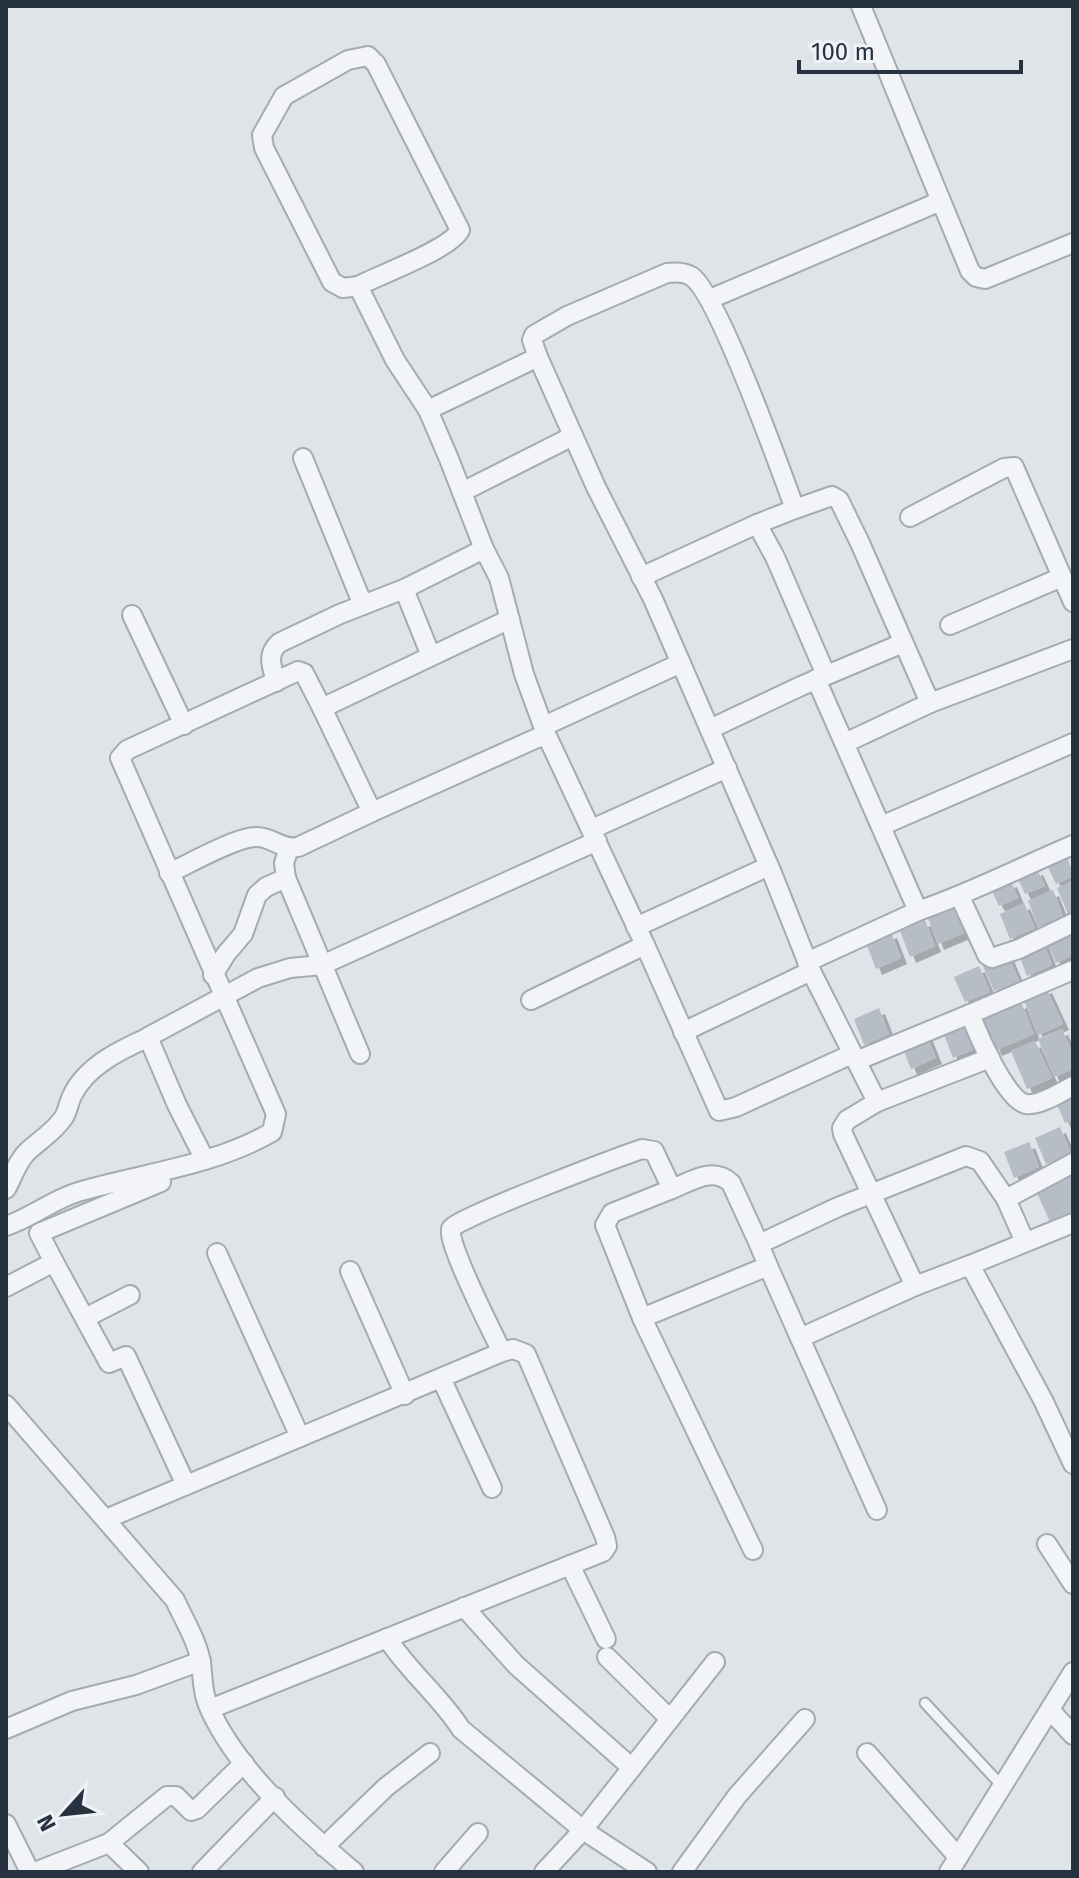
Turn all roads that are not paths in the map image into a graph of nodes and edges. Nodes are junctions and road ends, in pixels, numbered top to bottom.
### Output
1 (861, 6) edge
2 (941, 201) junction
3 (1073, 243) edge
4 (358, 286) junction
5 (710, 299) junction
6 (538, 357) junction
7 (428, 410) junction
8 (573, 436) junction
9 (303, 458) dead end
10 (462, 492) junction
11 (795, 509) junction
12 (910, 517) dead end
13 (757, 524) junction
14 (484, 549) junction
15 (641, 577) junction
16 (1062, 577) junction
17 (404, 589) junction
18 (1073, 602) edge
19 (363, 605) junction
20 (132, 615) dead end
21 (510, 619) junction
22 (950, 625) dead end
23 (903, 643) junction
24 (1073, 649) edge
25 (431, 656) junction
26 (681, 663) junction
27 (821, 677) junction
28 (276, 682) junction
29 (930, 703) junction
30 (322, 708) junction
31 (184, 725) junction
32 (710, 729) junction
33 (545, 730) junction
34 (845, 743) junction
35 (1073, 743) edge
36 (727, 768) junction
37 (372, 812) junction
38 (881, 826) junction
39 (594, 835) junction
40 (1073, 845) edge
41 (289, 848) junction
42 (769, 866) junction
43 (169, 873) junction
44 (286, 878) junction
45 (960, 897) junction
46 (918, 911) junction
47 (1073, 923) edge
48 (636, 927) junction
49 (645, 945) junction
50 (322, 965) junction
51 (809, 966) junction
52 (1073, 970) edge
53 (213, 975) junction
54 (223, 997) junction
55 (531, 1000) dead end
56 (970, 1014) junction
57 (683, 1032) junction
58 (147, 1038) junction
59 (360, 1054) dead end
60 (854, 1058) junction
61 (990, 1058) junction
62 (1073, 1086) edge
63 (877, 1102) junction
64 (205, 1160) junction
65 (1073, 1163) edge
66 (178, 1168) junction
67 (6, 1189) edge
68 (672, 1189) junction
69 (872, 1193) junction
70 (1006, 1199) junction
71 (1073, 1223) edge
72 (6, 1226) edge
73 (1025, 1242) junction
74 (759, 1244) junction
75 (217, 1253) dead end
76 (54, 1262) junction
77 (970, 1265) junction
78 (768, 1266) junction
79 (350, 1271) dead end
80 (915, 1286) junction
81 (6, 1287) edge
82 (130, 1295) dead end
83 (85, 1318) junction
84 (642, 1318) junction
85 (800, 1338) junction
86 (502, 1352) junction
87 (441, 1378) junction
88 (405, 1395) junction
89 (8, 1413) edge
90 (300, 1437) junction
91 (1073, 1464) edge
92 (186, 1485) junction
93 (492, 1488) dead end
94 (877, 1510) dead end
95 (106, 1519) junction
96 (1047, 1544) dead end
97 (753, 1550) dead end
98 (570, 1565) junction
99 (1073, 1584) edge
100 (464, 1607) junction
101 (387, 1638) junction
102 (201, 1661) junction
103 (715, 1662) dead end
104 (1073, 1672) edge
105 (925, 1703) dead end
106 (210, 1709) junction
107 (1050, 1710) junction
108 (670, 1719) junction
109 (805, 1719) dead end
110 (6, 1729) edge
111 (1073, 1735) edge
112 (430, 1753) dead end
113 (867, 1753) dead end
114 (244, 1763) junction
115 (632, 1768) junction
116 (1001, 1785) junction
117 (275, 1797) junction
118 (6, 1824) edge
119 (583, 1830) junction
120 (478, 1833) dead end
121 (109, 1843) junction
122 (324, 1847) junction
123 (953, 1864) edge
124 (33, 1872) edge
125 (139, 1872) edge
126 (202, 1872) edge
127 (354, 1872) edge
128 (444, 1872) edge
129 (544, 1872) edge
130 (647, 1872) edge
131 (682, 1872) edge

1 - 2 street
2 - 3 street
2 - 5 street
4 - 4 street
4 - 7 street
5 - 6 street
5 - 11 street
6 - 7 street
6 - 8 street
7 - 10 street
8 - 10 street
8 - 15 street
9 - 19 street
10 - 14 street
11 - 13 street
11 - 23 street
12 - 16 street
13 - 15 street
13 - 27 street
14 - 17 street
14 - 21 street
15 - 26 street
16 - 18 street
16 - 22 street
17 - 19 street
17 - 25 street
19 - 28 street
20 - 31 street
21 - 25 street
21 - 33 street
23 - 27 street
23 - 29 street
24 - 29 street
25 - 30 street
26 - 32 street
26 - 33 street
27 - 32 street
27 - 34 street
28 - 30 street
28 - 31 street
29 - 34 street
30 - 37 street
31 - 43 street
32 - 36 street
33 - 37 street
33 - 39 street
34 - 38 street
35 - 38 street
36 - 39 street
36 - 42 street
37 - 41 street
38 - 46 street
39 - 48 street
39 - 50 street
40 - 45 street
41 - 43 street
41 - 44 street
42 - 48 street
42 - 51 street
43 - 53 street
44 - 50 street
44 - 53 street
45 - 46 street
45 - 47 street
46 - 51 street
48 - 49 street
49 - 55 street
49 - 57 street
50 - 54 street
50 - 59 street
51 - 57 street
51 - 60 street
52 - 56 street
53 - 54 street
54 - 58 street
54 - 64 street
56 - 60 street
56 - 61 street
57 - 60 street
58 - 64 street
58 - 67 street
60 - 63 street
61 - 62 street
61 - 63 street
63 - 69 street
64 - 66 street
65 - 70 street
66 - 72 street
66 - 76 street
68 - 74 street
68 - 84 street
68 - 86 street
69 - 70 street
69 - 74 street
69 - 80 street
70 - 73 street
71 - 73 street
73 - 77 street
74 - 78 street
75 - 90 street
76 - 81 street
76 - 83 street
77 - 80 street
77 - 91 street
78 - 84 street
78 - 85 street
79 - 88 street
80 - 85 street
82 - 83 street
83 - 92 street
84 - 97 street
85 - 94 street
86 - 87 street
86 - 98 street
87 - 88 street
87 - 93 street
88 - 90 street
89 - 95 street
90 - 92 street
92 - 95 street
95 - 102 street
96 - 99 street
98 - 100 street
98 - 108 street
100 - 101 street
100 - 115 street
101 - 106 street
101 - 119 street
102 - 106 street
102 - 110 street
103 - 108 street
104 - 107 street
105 - 116 lane
106 - 114 street
107 - 111 street
107 - 116 street
108 - 115 street
109 - 131 street
112 - 122 street
113 - 123 street
114 - 117 street
114 - 121 street
115 - 119 street
116 - 123 street
117 - 122 street
117 - 126 street
118 - 124 street
119 - 129 street
119 - 130 street
120 - 128 street
121 - 124 street
121 - 125 street
122 - 127 street

